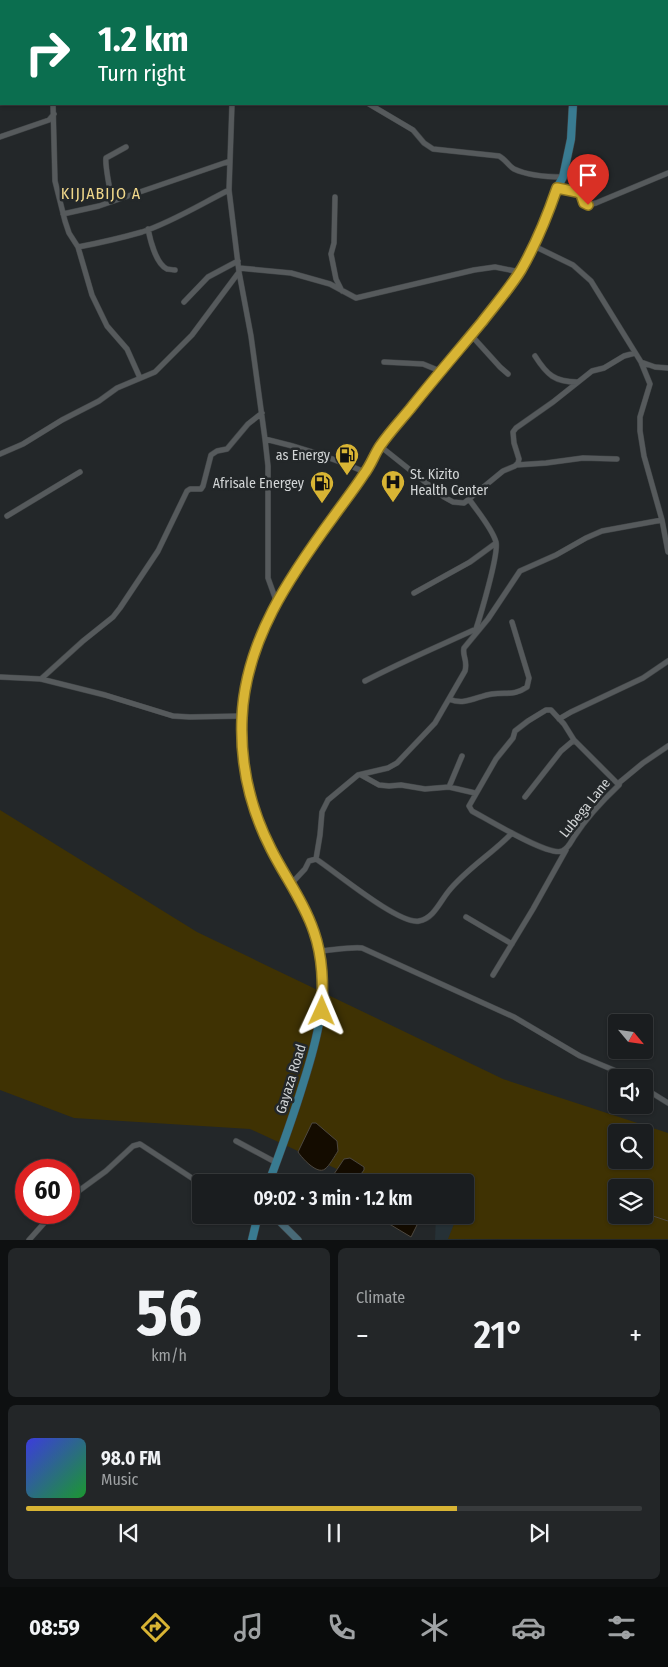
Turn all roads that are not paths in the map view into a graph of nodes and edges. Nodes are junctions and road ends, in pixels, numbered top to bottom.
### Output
1 (53, 105) edge
2 (53, 105) edge
3 (232, 105) edge
4 (371, 105) edge
5 (573, 105) edge
6 (0, 137) edge
7 (126, 147) dead end
8 (230, 161) junction
9 (668, 173) edge
10 (563, 177) junction
11 (557, 188) junction
12 (229, 190) junction
13 (335, 197) dead end
14 (112, 200) junction
15 (63, 214) junction
16 (148, 229) junction
17 (534, 246) junction
18 (78, 247) junction
19 (238, 261) junction
20 (175, 270) dead end
21 (239, 270) junction
22 (520, 272) junction
23 (342, 291) junction
24 (184, 302) dead end
25 (472, 335) junction
26 (635, 353) junction
27 (535, 356) dead end
28 (384, 362) dead end
29 (641, 362) junction
30 (668, 368) edge
31 (440, 371) junction
32 (508, 374) dead end
33 (140, 378) junction
34 (577, 382) junction
35 (262, 413) junction
36 (265, 439) junction
37 (380, 446) junction
38 (0, 454) edge
39 (617, 459) dead end
40 (516, 465) junction
41 (80, 472) dead end
42 (366, 472) junction
43 (469, 499) junction
44 (7, 516) dead end
45 (662, 520) junction
46 (496, 542) junction
47 (667, 545) edge
48 (668, 552) edge
49 (414, 593) dead end
50 (277, 603) junction
51 (512, 622) dead end
52 (475, 632) junction
53 (668, 661) edge
54 (0, 677) edge
55 (41, 679) junction
56 (365, 681) dead end
57 (449, 699) junction
58 (242, 716) junction
59 (559, 719) junction
60 (574, 740) junction
61 (668, 746) edge
62 (462, 756) dead end
63 (361, 775) junction
64 (620, 785) junction
65 (450, 787) junction
66 (476, 793) junction
67 (525, 797) dead end
68 (512, 832) junction
69 (568, 847) junction
70 (316, 858) junction
71 (290, 885) junction
72 (466, 916) dead end
73 (512, 944) junction
74 (319, 951) junction
75 (493, 975) dead end
76 (611, 1069) edge
77 (653, 1093) edge
78 (668, 1102) edge
79 (236, 1141) dead end
80 (277, 1162) junction
81 (272, 1174) edge
82 (192, 1178) edge
83 (80, 1190) edge
84 (43, 1224) edge
85 (256, 1224) edge
86 (282, 1224) edge
87 (28, 1240) edge
88 (252, 1240) edge
89 (298, 1240) edge

1 - 6 street
2 - 15 street
3 - 8 street
4 - 10 street
5 - 10 main road, Gayaza Road
7 - 14 street
8 - 12 street
8 - 14 street
9 - 11 street
10 - 11 main road, Gayaza Road
11 - 17 main road, Gayaza Road
12 - 16 street
12 - 19 street
13 - 23 street
14 - 15 street
15 - 18 street
16 - 18 street
16 - 20 street
17 - 22 main road, Gayaza Road
17 - 26 street
18 - 33 street
19 - 21 street
19 - 24 street
21 - 23 street
21 - 33 street
21 - 35 street
22 - 23 street
22 - 25 main road, Gayaza Road
25 - 31 main road, Gayaza Road
25 - 32 street
26 - 29 street
26 - 34 street
27 - 34 street
28 - 31 street
29 - 30 street
29 - 45 street
31 - 37 main road, Gayaza Road
33 - 38 street
34 - 40 street
35 - 36 street
35 - 55 street
36 - 42 street
36 - 50 street
37 - 42 main road, Gayaza Road
37 - 43 street
39 - 40 street
40 - 43 street
41 - 44 street
42 - 50 main road, Gayaza Road
43 - 46 street
45 - 47 street
45 - 52 street
46 - 49 street
46 - 52 street
47 - 48 street
50 - 58 main road, Gayaza Road
51 - 57 street
52 - 56 street
52 - 57 street
53 - 59 street
54 - 55 street
55 - 58 street
57 - 63 street
58 - 71 main road, Gayaza Road
59 - 60 street
59 - 66 street
60 - 64 street
60 - 67 street
61 - 64 street, Lubega Lane
62 - 65 street
63 - 65 street
63 - 70 street
64 - 69 street, Lubega Lane
65 - 66 street
66 - 68 street, Lubega Lane
68 - 69 street, Lubega Lane
68 - 70 street
69 - 73 street
70 - 71 street
71 - 74 main road, Gayaza Road
72 - 73 street
73 - 75 street
74 - 76 street
74 - 80 main road, Gayaza Road
77 - 78 street
79 - 80 street
80 - 81 main road, Gayaza Road
82 - 83 street
84 - 87 street
85 - 88 main road
86 - 89 street

